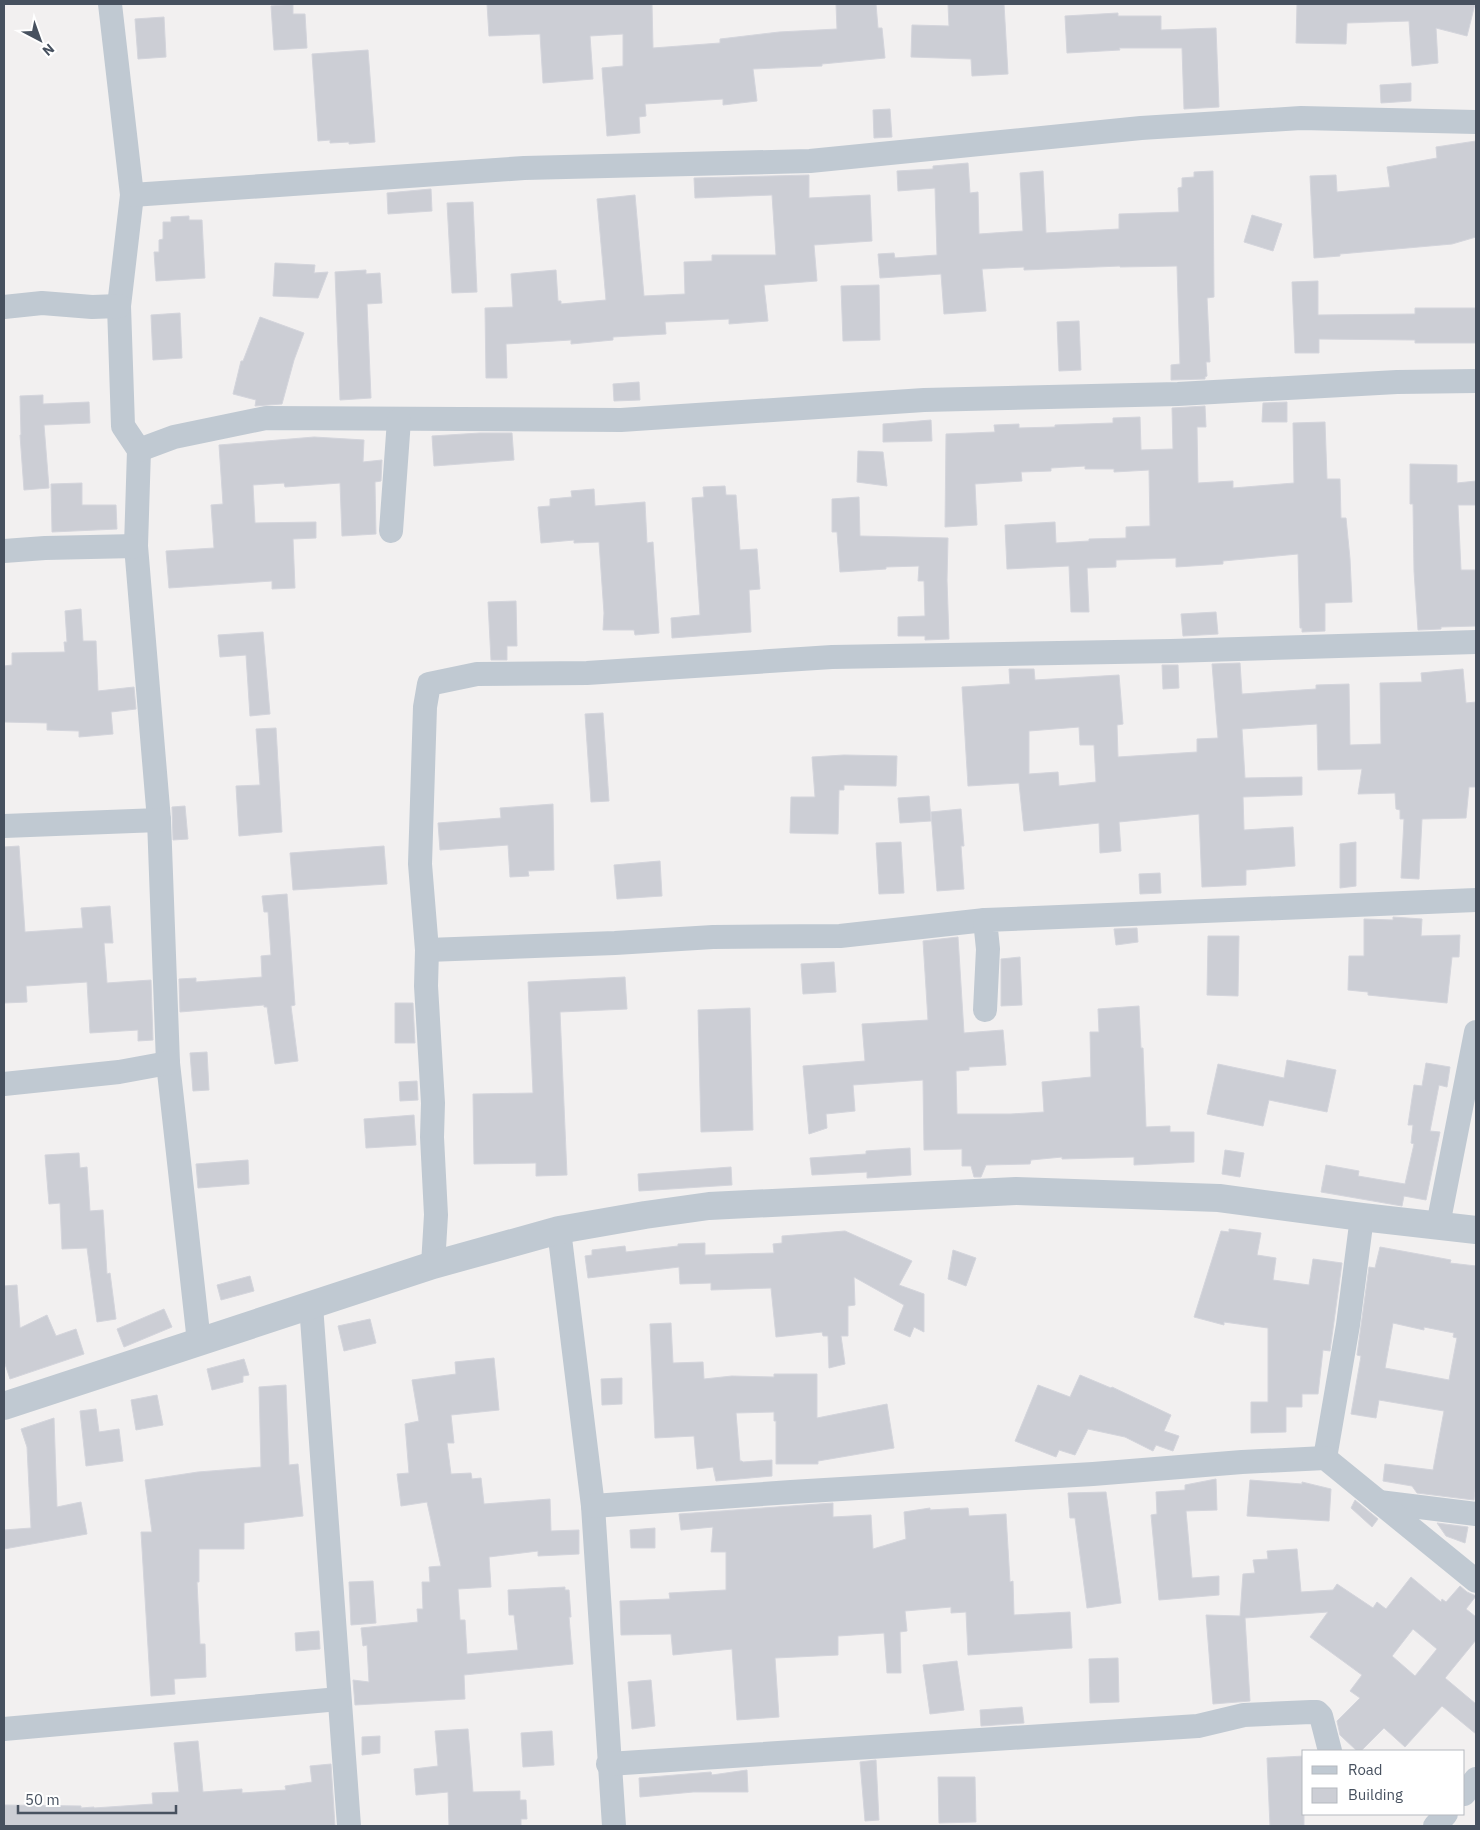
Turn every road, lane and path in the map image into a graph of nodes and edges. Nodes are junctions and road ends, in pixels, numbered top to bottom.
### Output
1 (110, 4) edge
2 (1476, 122) edge
3 (132, 195) junction
4 (118, 306) junction
5 (4, 307) edge
6 (1476, 381) edge
7 (398, 420) junction
8 (139, 450) junction
9 (391, 531) dead end
10 (136, 546) junction
11 (4, 551) edge
12 (1476, 642) edge
13 (159, 820) junction
14 (4, 826) edge
15 (1476, 900) edge
16 (985, 920) junction
17 (426, 950) junction
18 (986, 1010) dead end
19 (1476, 1032) edge
20 (168, 1063) junction
21 (4, 1084) edge
22 (1362, 1217) junction
23 (1438, 1225) junction
24 (559, 1230) junction
25 (1476, 1230) edge
26 (433, 1265) junction
27 (311, 1305) junction
28 (199, 1342) junction
29 (4, 1406) edge
30 (1325, 1458) junction
31 (1379, 1502) junction
32 (593, 1506) junction
33 (1476, 1514) edge
34 (1476, 1581) edge
35 (340, 1699) junction
36 (4, 1729) edge
37 (1330, 1750) edge
38 (608, 1764) junction
39 (1476, 1780) edge
40 (1465, 1793) edge
41 (1445, 1815) edge
42 (349, 1826) edge
43 (614, 1826) edge
44 (1435, 1826) edge

1 - 3 street
2 - 3 street
3 - 4 street
4 - 5 street
4 - 8 street
6 - 7 street
7 - 8 street
7 - 9 street
8 - 10 street
10 - 11 street
10 - 13 street
12 - 17 street
13 - 14 street
13 - 20 street
15 - 16 street
16 - 17 street
16 - 18 street
17 - 26 street
19 - 23 street
20 - 21 street
20 - 28 street
22 - 23 street
22 - 24 street
22 - 30 street
23 - 25 street
24 - 26 street
24 - 32 street
26 - 27 street
27 - 28 street
27 - 35 street
28 - 29 street
30 - 31 street
30 - 32 street
31 - 33 street
31 - 34 street
32 - 38 street
35 - 36 street
35 - 42 street
37 - 38 street
38 - 43 street
39 - 40 street
41 - 44 street

